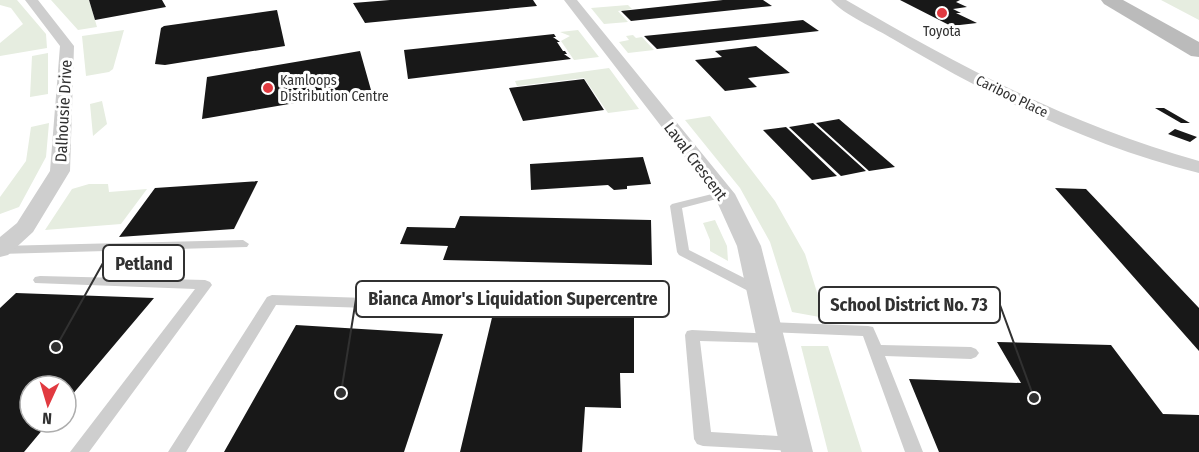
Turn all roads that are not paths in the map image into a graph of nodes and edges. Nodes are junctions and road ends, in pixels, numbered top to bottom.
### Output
1 (30, 0) edge
2 (570, 0) edge
3 (837, 0) edge
4 (1110, 0) edge
5 (1124, 0) edge
6 (1199, 42) edge
7 (1199, 51) edge
8 (1199, 166) edge
9 (724, 194) junction
10 (243, 244) dead end
11 (0, 250) edge
12 (40, 280) dead end
13 (759, 291) junction
14 (430, 305) dead end
15 (770, 333) junction
16 (876, 350) junction
17 (971, 353) dead end
18 (796, 448) edge
19 (79, 452) edge
20 (177, 452) edge
21 (914, 452) edge

1 - 11 street, Dalhousie Drive
2 - 9 street, Laval Crescent
3 - 8 street, Cariboo Place
4 - 7 main road
5 - 6 main road
9 - 13 street, Laval Crescent
9 - 13 lane
10 - 11 lane
12 - 19 lane
13 - 15 street, Laval Crescent
14 - 20 lane
15 - 16 lane
15 - 18 street, Laval Crescent
15 - 18 lane
16 - 17 lane
16 - 21 lane

